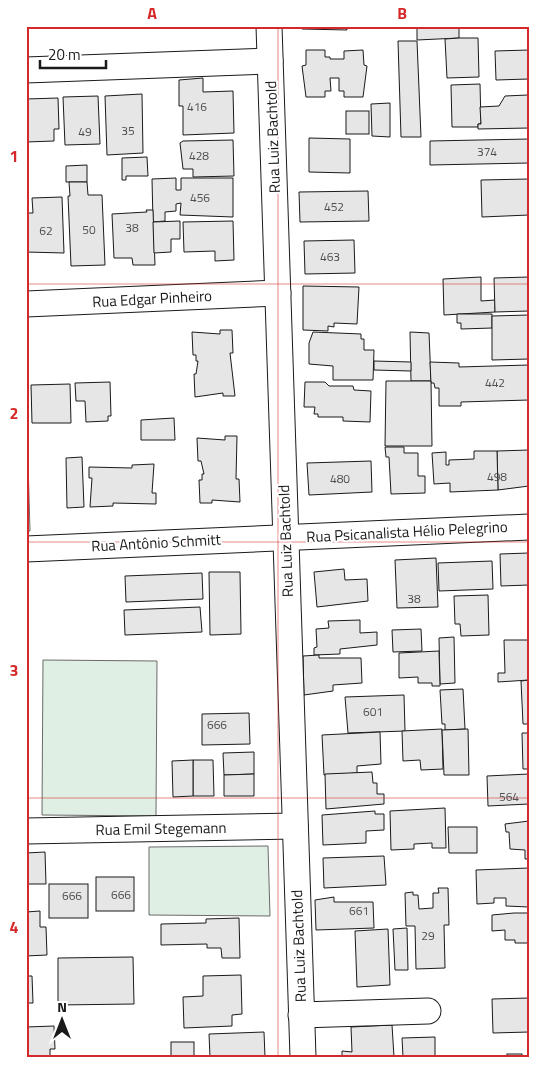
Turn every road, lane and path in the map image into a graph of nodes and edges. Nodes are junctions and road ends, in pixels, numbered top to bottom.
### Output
1 (269, 26) edge
2 (270, 61) junction
3 (26, 70) edge
4 (278, 293) junction
5 (26, 304) edge
6 (529, 527) edge
7 (286, 538) junction
8 (26, 549) edge
9 (295, 826) junction
10 (26, 831) edge
11 (428, 1012) dead end
12 (301, 1015) junction
13 (303, 1057) edge

1 - 2 street, Rua Luiz Bachtold
2 - 3 street
2 - 4 street, Rua Luiz Bachtold
4 - 5 street, Rua Edgar Pinheiro
4 - 7 street, Rua Luiz Bachtold
6 - 7 street, Rua Psicanalista Hélio Pelegrino
7 - 8 street, Rua Antônio Schmitt
7 - 9 street, Rua Luiz Bachtold
9 - 10 street, Rua Emil Stegemann
9 - 12 street, Rua Luiz Bachtold
11 - 12 street
12 - 13 street, Rua Luiz Bachtold

